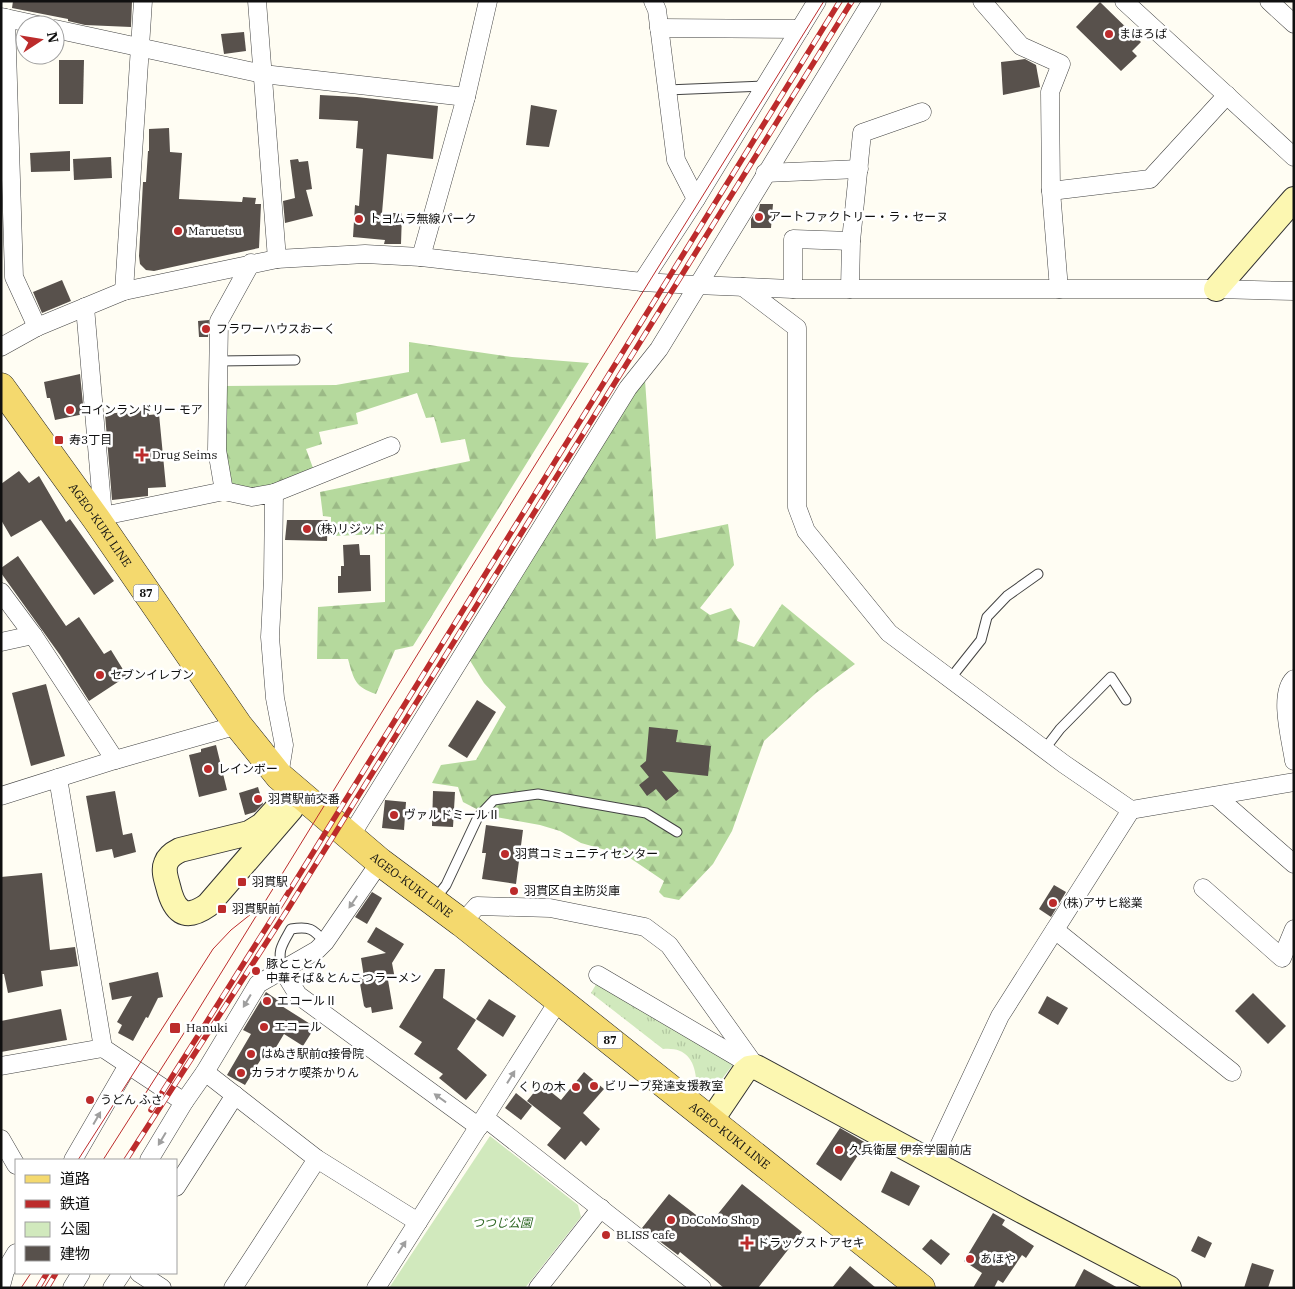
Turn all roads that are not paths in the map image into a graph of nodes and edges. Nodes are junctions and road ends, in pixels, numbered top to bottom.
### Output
1 (143, 1) edge
2 (257, 1) edge
3 (488, 1) edge
4 (653, 1) edge
5 (817, 1) edge
6 (872, 1) edge
7 (982, 1) edge
8 (1124, 1) edge
9 (1269, 1) edge
10 (4, 18) edge
11 (1294, 24) edge
12 (659, 28) junction
13 (800, 29) junction
14 (65, 31) edge
15 (140, 47) junction
16 (263, 74) junction
17 (765, 86) junction
18 (667, 90) junction
19 (1227, 95) junction
20 (466, 98) junction
21 (922, 112) dead end
22 (1294, 157) edge
23 (859, 169) junction
24 (765, 173) junction
25 (1051, 191) junction
26 (696, 199) junction
27 (1294, 199) edge
28 (851, 241) junction
29 (421, 257) junction
30 (276, 259) junction
31 (251, 263) junction
32 (642, 282) junction
33 (696, 285) junction
34 (743, 286) junction
35 (793, 288) junction
36 (850, 289) junction
37 (1059, 289) junction
38 (1216, 289) junction
39 (124, 291) junction
40 (1294, 291) edge
41 (85, 307) junction
42 (37, 327) junction
43 (1, 347) edge
44 (295, 360) dead end
45 (218, 361) junction
46 (1, 386) edge
47 (391, 446) dead end
48 (224, 491) junction
49 (274, 492) junction
50 (100, 518) junction
51 (1038, 574) dead end
52 (1, 592) edge
53 (33, 635) junction
54 (1, 642) edge
55 (950, 679) junction
56 (1294, 679) edge
57 (1126, 700) dead end
58 (238, 724) junction
59 (1044, 750) junction
60 (115, 760) junction
61 (1294, 761) edge
62 (58, 778) junction
63 (1294, 782) edge
64 (289, 785) junction
65 (1, 796) edge
66 (1216, 796) junction
67 (1132, 810) junction
68 (677, 832) dead end
69 (350, 837) junction
70 (218, 841) junction
71 (380, 862) junction
72 (1294, 864) edge
73 (228, 881) junction
74 (1204, 888) dead end
75 (433, 901) junction
76 (462, 923) junction
77 (1294, 929) edge
78 (1055, 930) junction
79 (325, 942) junction
80 (282, 969) junction
81 (598, 975) dead end
82 (559, 1000) junction
83 (103, 1048) junction
84 (128, 1065) junction
85 (1, 1066) edge
86 (756, 1067) junction
87 (205, 1072) junction
88 (1232, 1072) dead end
89 (235, 1095) junction
90 (184, 1102) junction
91 (712, 1121) junction
92 (482, 1122) junction
93 (1, 1139) edge
94 (74, 1159) edge
95 (150, 1159) edge
96 (317, 1159) junction
97 (931, 1162) junction
98 (15, 1163) edge
99 (178, 1184) edge
100 (601, 1208) junction
101 (418, 1222) junction
102 (15, 1255) edge
103 (80, 1274) edge
104 (121, 1274) edge
105 (141, 1274) edge
106 (908, 1284) edge
107 (1, 1286) edge
108 (72, 1288) edge
109 (112, 1288) edge
110 (162, 1288) edge
111 (233, 1288) edge
112 (376, 1288) edge
113 (538, 1288) edge
114 (702, 1288) edge
115 (1168, 1288) edge

1 - 15 street
2 - 16 street
3 - 20 street
4 - 12 street
5 - 13 street
6 - 24 street
7 - 25 street
8 - 19 street
9 - 11 street
10 - 42 street
12 - 13 street
12 - 18 street
13 - 17 street
14 - 15 street
15 - 16 street
15 - 39 street
16 - 20 street
16 - 30 street
17 - 18 lane
17 - 26 street
18 - 26 street
19 - 22 street
19 - 25 street
20 - 29 street
21 - 23 street
23 - 24 street
23 - 28 street
24 - 33 street
25 - 37 street
26 - 32 street
27 - 38 street
28 - 35 street
28 - 36 street
29 - 30 street
29 - 32 street
30 - 31 street
31 - 39 street
31 - 45 street
32 - 33 street
33 - 34 street
33 - 69 street
34 - 35 street
34 - 55 street
35 - 36 street
36 - 37 street
37 - 38 street
38 - 40 street
39 - 41 street
41 - 42 street
41 - 50 street
42 - 43 street
44 - 45 lane
45 - 48 street
46 - 50 main road, AGEO-KUKI LINE / 87
47 - 49 street
48 - 49 street
48 - 50 street
49 - 64 street
50 - 58 main road, AGEO-KUKI LINE / 87
51 - 55 lane
52 - 53 street
53 - 54 street
53 - 60 street
55 - 59 street
56 - 61 street
57 - 59 lane
58 - 60 street
58 - 64 main road, AGEO-KUKI LINE / 87
59 - 67 street
60 - 62 street
62 - 65 street
62 - 83 street
63 - 66 street
64 - 69 main road, AGEO-KUKI LINE / 87
64 - 70 street
64 - 73 street
66 - 67 street
66 - 72 street
67 - 78 street
68 - 75 lane
69 - 71 main road, AGEO-KUKI LINE / 87
70 - 73 street
70 - 73 street
71 - 75 main road, AGEO-KUKI LINE / 87
71 -> 79 street
74 - 77 street
75 - 76 main road, AGEO-KUKI LINE / 87
76 - 82 main road, AGEO-KUKI LINE / 87
76 - 86 street
78 - 88 street
78 - 97 street
79 - 80 street
79 - 80 lane
80 -> 87 street
92 -> 80 street
81 - 86 street
82 - 91 main road, AGEO-KUKI LINE / 87
92 -> 82 street
83 - 84 street
83 - 85 street
84 - 90 street
94 -> 84 street
86 - 91 street
86 - 97 street
87 - 89 street
87 - 90 street
89 - 96 street
89 - 99 street
90 -> 95 street
91 - 106 main road, AGEO-KUKI LINE / 87
92 - 100 street
92 - 101 street
93 - 98 street
96 - 101 street
96 - 111 street
97 - 115 street
100 - 113 street
100 - 114 street
112 -> 101 street
102 - 107 street
103 - 108 street
104 - 109 street
105 - 110 street

